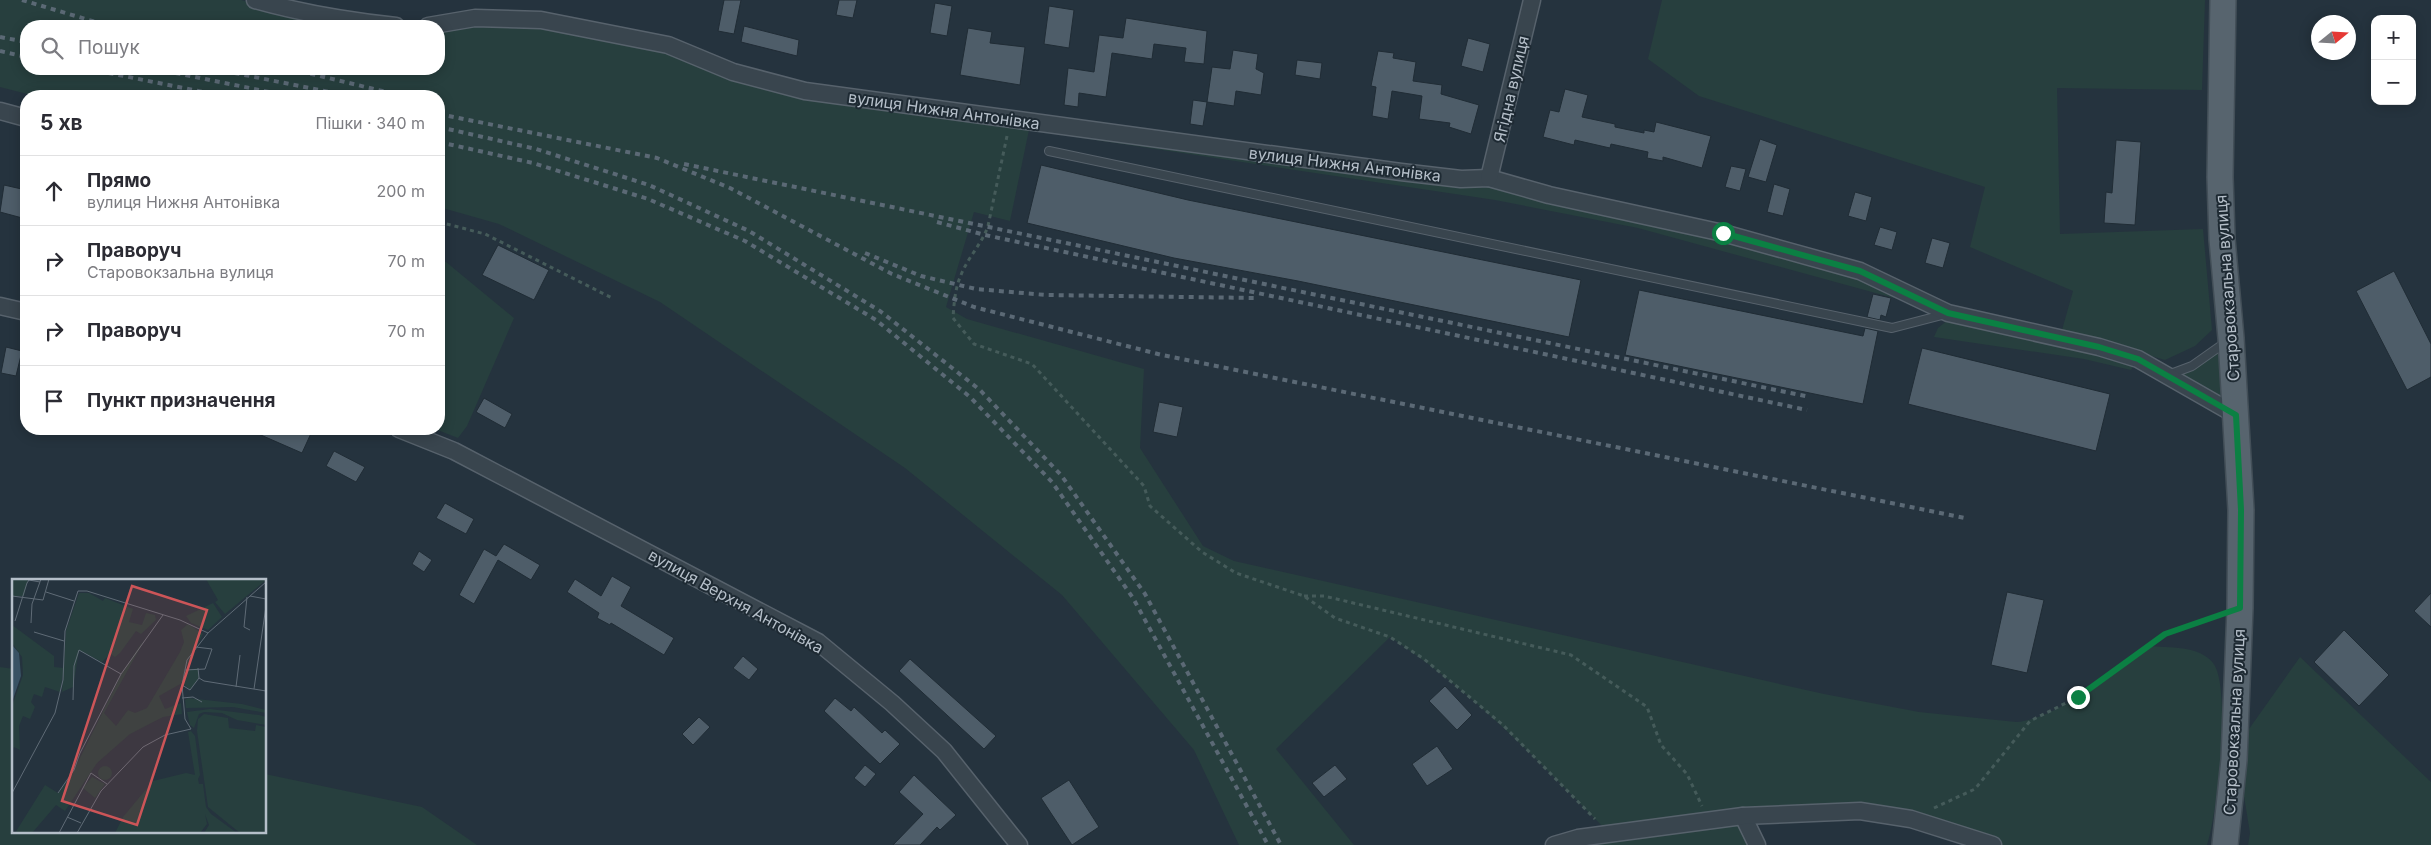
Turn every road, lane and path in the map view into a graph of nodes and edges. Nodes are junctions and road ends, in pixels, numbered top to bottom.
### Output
1 (255, 0) edge
2 (1532, 0) edge
3 (2223, 0) edge
4 (345, 20) edge
5 (445, 23) edge
6 (0, 111) edge
7 (20, 116) edge
8 (1011, 119) junction
9 (1049, 151) dead end
10 (1489, 178) junction
11 (445, 224) edge
12 (612, 298) dead end
13 (0, 306) edge
14 (20, 311) edge
15 (1948, 313) junction
16 (2231, 338) junction
17 (2168, 375) junction
18 (2236, 415) junction
19 (414, 435) edge
20 (1304, 596) junction
21 (2240, 608) junction
22 (1743, 816) junction
23 (1911, 819) junction
24 (1708, 820) junction
25 (1610, 834) junction
26 (1578, 841) edge
27 (1019, 845) edge
28 (1554, 845) edge
29 (1757, 845) edge
30 (1993, 845) edge
31 (2225, 845) edge

1 - 4 street
2 - 10 street, Ягідна вулиця
3 - 16 main road, Старовокзальна вулиця
5 - 8 street, вулиця Нижня Антонівка
6 - 7 street
8 - 10 street, вулиця Нижня Антонівка
8 - 20 path
9 - 15 lane
10 - 15 street, вулиця Нижня Антонівка
11 - 12 path
13 - 14 street
15 - 17 street, вулиця Нижня Антонівка
16 - 17 lane
16 - 18 main road, Старовокзальна вулиця
17 - 18 street, вулиця Нижня Антонівка
18 - 21 main road, Старовокзальна вулиця
19 - 27 street, вулиця Верхня Антонівка
20 - 24 path
20 - 25 path
21 - 23 path
21 - 31 main road, Старовокзальна вулиця
22 - 23 street
22 - 24 street
22 - 29 street
23 - 30 street
24 - 25 street
25 - 26 street
26 - 28 street

